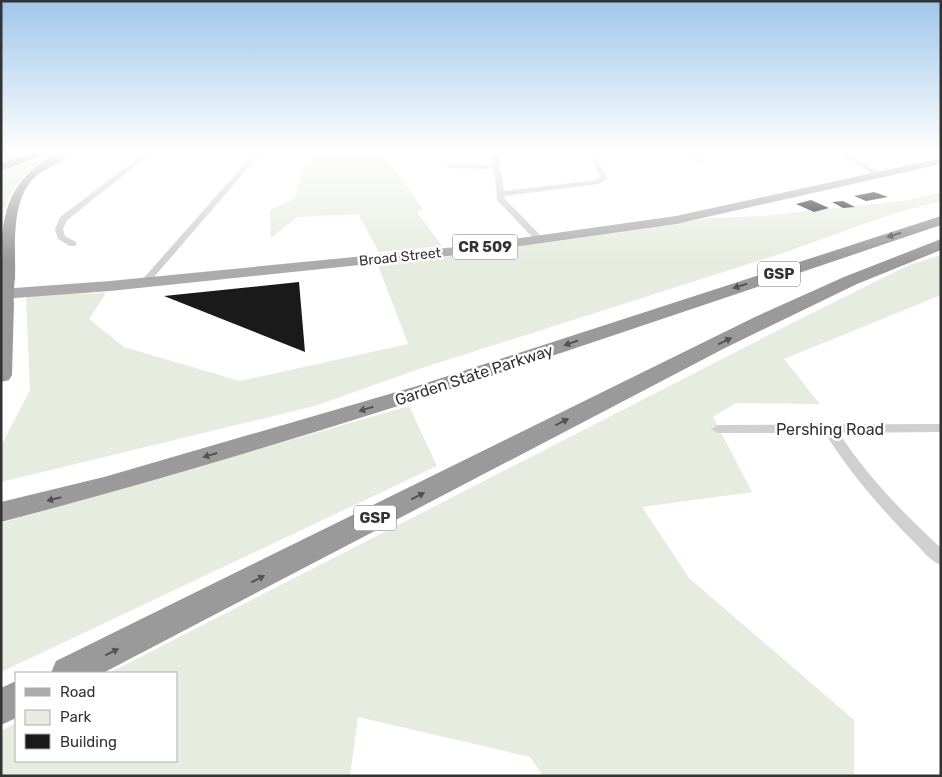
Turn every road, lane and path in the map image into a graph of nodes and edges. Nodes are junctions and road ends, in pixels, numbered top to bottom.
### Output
1 (16, 189) edge
2 (102, 189) edge
3 (226, 189) edge
4 (499, 189) edge
5 (539, 189) edge
6 (815, 189) edge
7 (500, 194) junction
8 (941, 220) edge
9 (539, 239) junction
10 (73, 244) dead end
11 (941, 244) edge
12 (145, 282) junction
13 (4, 292) edge
14 (1, 375) edge
15 (941, 428) edge
16 (718, 429) dead end
17 (830, 430) junction
18 (1, 512) edge
19 (941, 558) edge
20 (70, 672) edge
21 (15, 700) edge
22 (1, 707) edge

1 - 13 highway
2 - 10 street
3 - 12 street
4 - 7 street
5 - 7 street
6 - 9 main road, Broad Street / CR 509
7 - 9 street
8 -> 18 highway, Garden State Parkway / GSP
9 - 12 main road, Broad Street / CR 509
20 -> 11 highway, GSP
12 - 13 main road, Broad Street / CR 509
13 - 14 highway
15 - 17 street, Pershing Road
16 - 17 street, Pershing Road
17 - 19 street
21 - 22 highway

